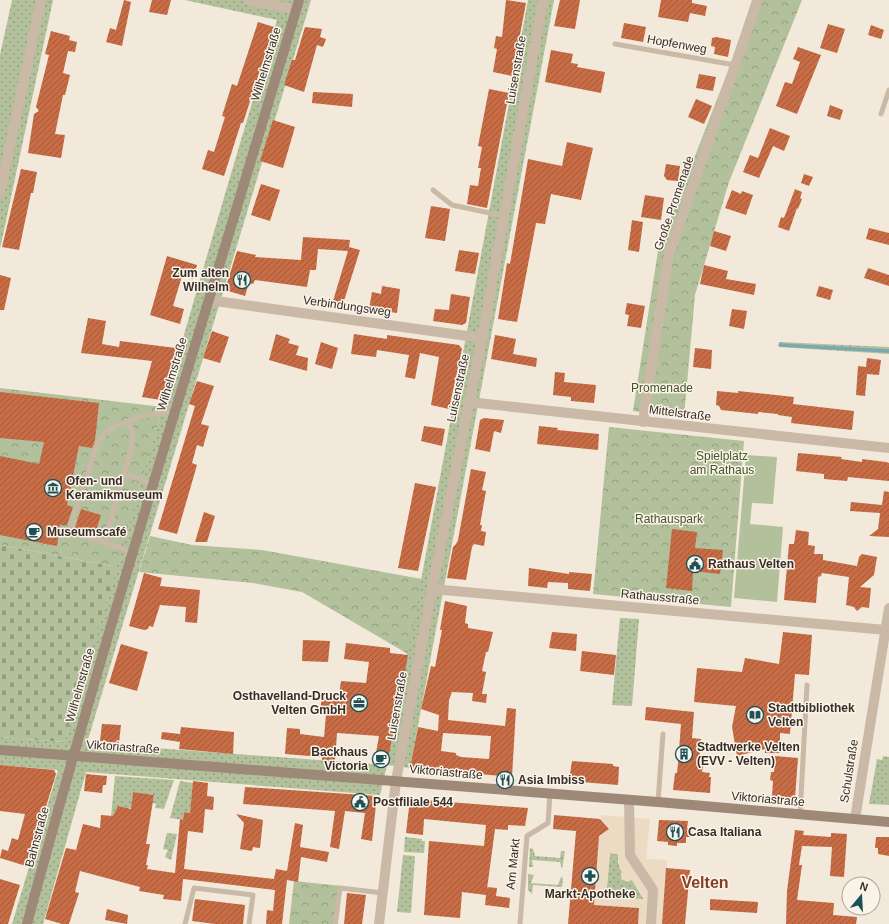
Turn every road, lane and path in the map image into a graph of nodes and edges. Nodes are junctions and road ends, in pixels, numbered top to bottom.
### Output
1 (41, 0) edge
2 (248, 0) edge
3 (299, 0) edge
4 (542, 0) edge
5 (758, 0) edge
6 (296, 10) junction
7 (615, 44) dead end
8 (735, 65) junction
9 (889, 90) edge
10 (880, 114) dead end
11 (433, 190) dead end
12 (0, 192) edge
13 (504, 216) junction
14 (208, 300) junction
15 (482, 338) junction
16 (468, 402) junction
17 (174, 413) junction
18 (129, 422) junction
19 (643, 422) junction
20 (889, 448) edge
21 (124, 474) junction
22 (153, 483) junction
23 (104, 543) junction
24 (133, 552) junction
25 (432, 589) junction
26 (889, 608) edge
27 (886, 630) junction
28 (807, 685) dead end
29 (663, 734) dead end
30 (0, 750) edge
31 (73, 756) junction
32 (396, 781) junction
33 (550, 794) junction
34 (629, 800) junction
35 (658, 802) junction
36 (800, 815) junction
37 (854, 819) junction
38 (889, 822) edge
39 (383, 894) junction
40 (27, 924) edge
41 (185, 924) edge
42 (249, 924) edge
43 (335, 924) edge
44 (379, 924) edge
45 (520, 924) edge
46 (651, 924) edge

1 - 12 street
2 - 6 street
3 - 6 street, Wilhelmstraße
4 - 13 street, Luisenstraße
5 - 8 street, Große Promenade
6 - 14 street, Wilhelmstraße
7 - 8 lane, Hopfenweg
8 - 19 street, Große Promenade
9 - 10 lane
11 - 13 lane
13 - 15 street, Luisenstraße
14 - 15 street, Verbindungsweg
14 - 17 street, Wilhelmstraße
15 - 16 street, Luisenstraße
16 - 19 street, Mittelstraße
16 - 25 street, Luisenstraße
17 - 18 lane
17 - 22 street, Wilhelmstraße
18 - 21 lane
18 - 23 lane
19 - 20 street, Mittelstraße
21 - 22 lane
21 - 23 lane
22 - 24 street, Wilhelmstraße
23 - 24 lane
24 - 31 street, Wilhelmstraße
25 - 27 street, Rathausstraße
25 - 32 street, Luisenstraße
26 - 27 street, Schulstraße
27 - 37 street, Schulstraße
28 - 36 lane
29 - 35 lane
30 - 31 street, Viktoriastraße
31 - 32 street, Viktoriastraße
31 - 40 street, Bahnstraße
32 - 33 street, Viktoriastraße
32 - 39 street, Luisenstraße
33 - 34 street, Viktoriastraße
33 - 45 lane, Am Markt
34 - 35 street, Viktoriastraße
34 - 46 street
35 - 36 street, Viktoriastraße
36 - 37 street, Viktoriastraße
37 - 38 street, Viktoriastraße
39 - 43 lane
39 - 44 street, Luisenstraße
41 - 42 lane

